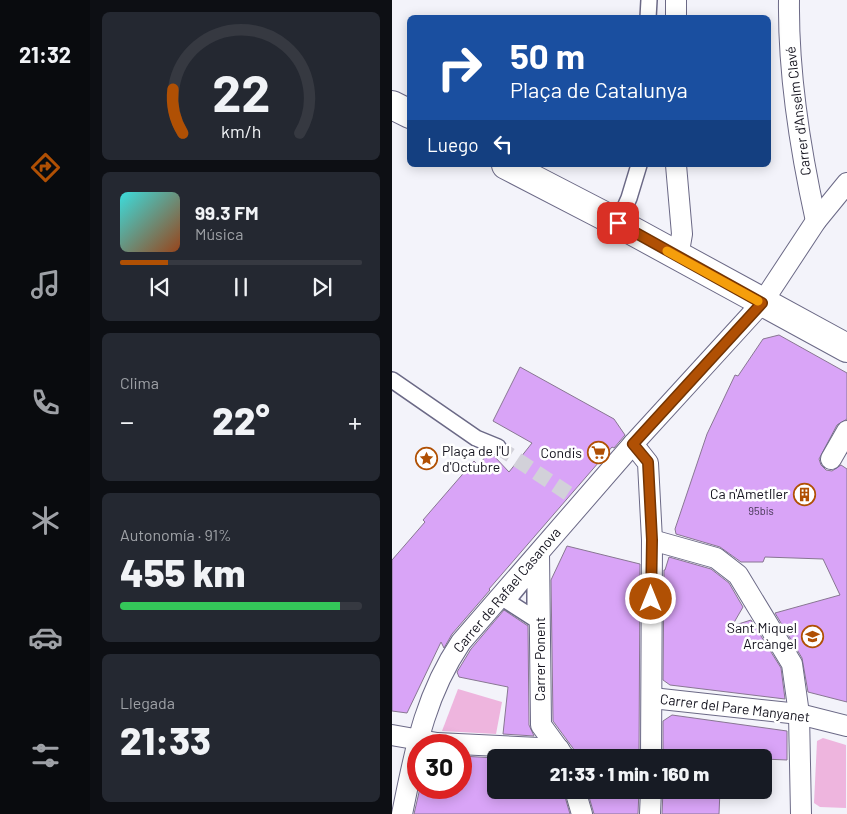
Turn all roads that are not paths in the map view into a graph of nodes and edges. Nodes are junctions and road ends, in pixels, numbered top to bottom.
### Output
1 (648, 0) edge
2 (676, 0) edge
3 (789, 0) edge
4 (648, 15) edge
5 (676, 15) edge
6 (392, 104) edge
7 (407, 112) edge
8 (510, 167) edge
9 (638, 167) edge
10 (676, 167) edge
11 (846, 183) edge
12 (816, 221) junction
13 (618, 223) junction
14 (684, 246) junction
15 (762, 303) junction
16 (846, 348) edge
17 (392, 380) edge
18 (846, 431) edge
19 (633, 444) junction
20 (498, 447) tunnel mouth
21 (832, 459) dead end
22 (652, 540) junction
23 (539, 554) junction
24 (652, 698) junction
25 (799, 714) junction
26 (846, 726) edge
27 (419, 734) edge
28 (392, 736) edge
29 (407, 738) edge
30 (472, 746) edge
31 (512, 749) edge
32 (559, 749) edge
33 (651, 749) edge
34 (407, 789) edge
35 (578, 799) edge
36 (650, 799) edge
37 (402, 814) edge
38 (582, 814) edge
39 (650, 814) edge
40 (800, 814) edge

1 - 4 street
2 - 5 street
3 - 12 street, Carrer d'Anselm Clavé
6 - 7 main road
8 - 13 main road
9 - 13 street
10 - 14 street
11 - 12 street, Carrer de Rafael Casanova
12 - 15 street, Carrer de Rafael Casanova
13 - 14 main road
14 - 15 main road
15 - 16 main road
15 - 19 street, Carrer de Rafael Casanova
17 - 20 street
18 - 21 street
19 - 22 street
19 - 23 street, Carrer de Rafael Casanova
22 - 24 street
22 - 25 street
23 - 27 street, Carrer de Rafael Casanova
23 - 32 street, Carrer Ponent
24 - 25 street, Carrer del Pare Manyanet
24 - 33 street
25 - 26 street, Carrer del Pare Manyanet
25 - 40 street
28 - 29 street
30 - 31 street
34 - 37 street, Carrer de Rafael Casanova
35 - 38 street
36 - 39 street

